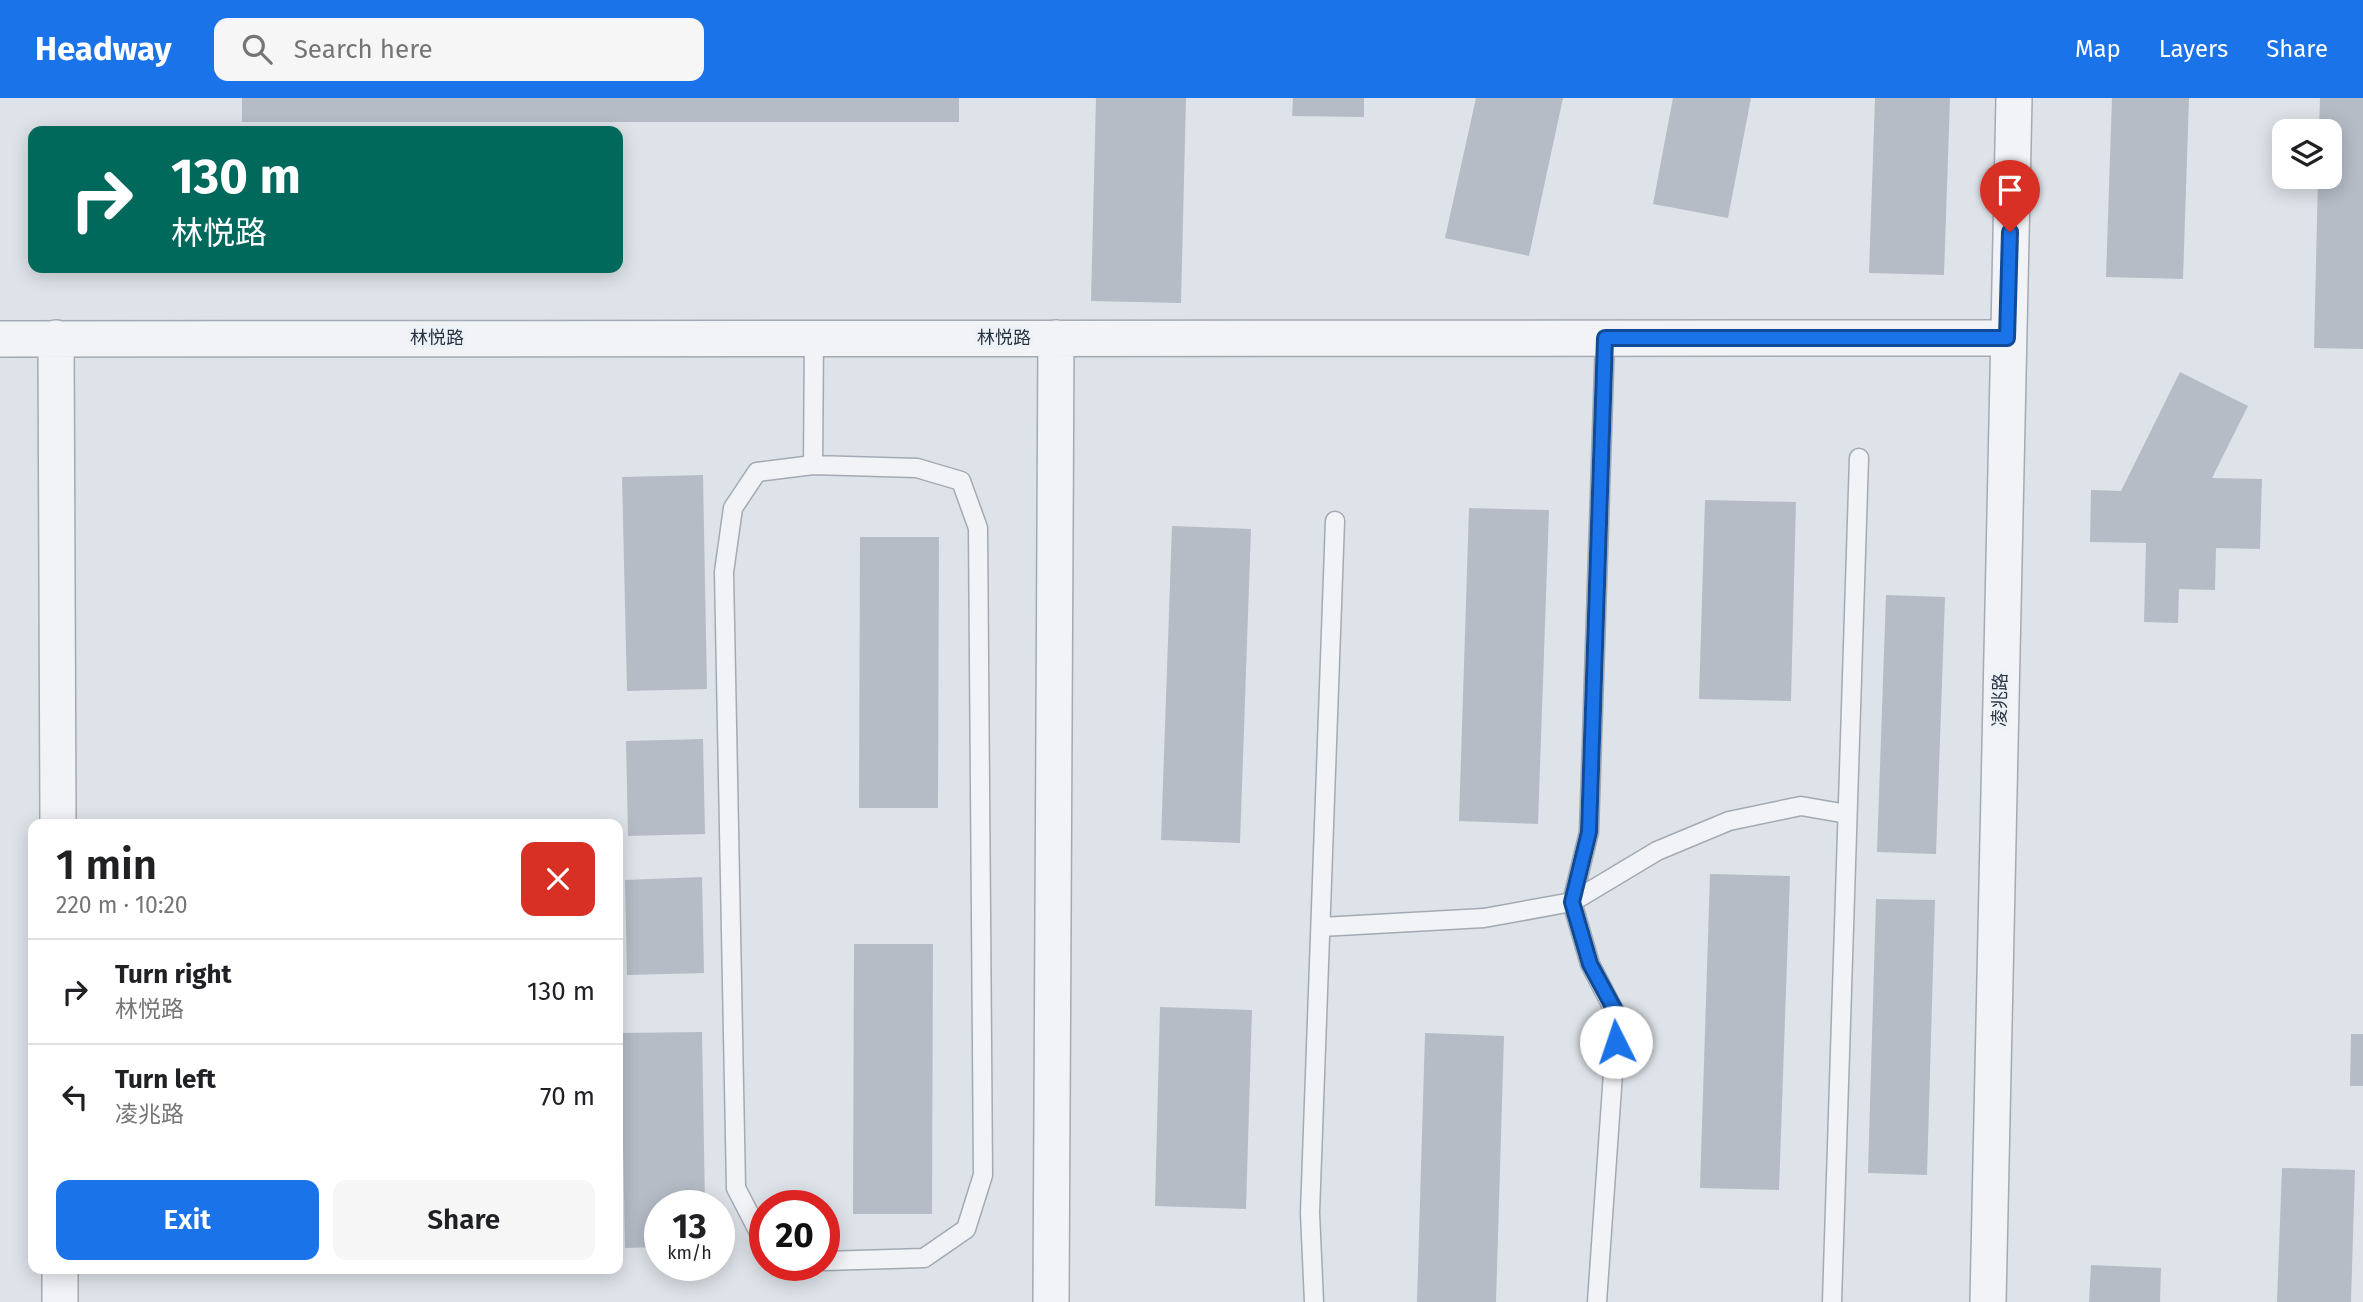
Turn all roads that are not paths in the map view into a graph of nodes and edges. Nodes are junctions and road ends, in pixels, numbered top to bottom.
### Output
1 (2014, 98) edge
2 (56, 338) junction
3 (814, 338) junction
4 (1056, 338) junction
5 (1605, 338) junction
6 (2007, 338) junction
7 (0, 339) edge
8 (1859, 458) dead end
9 (813, 465) junction
10 (1335, 521) dead end
11 (1847, 814) junction
12 (58, 819) edge
13 (1572, 902) junction
14 (1321, 927) junction
15 (749, 1213) edge
16 (840, 1261) edge
17 (60, 1274) edge
18 (61, 1302) edge
19 (1051, 1302) edge
20 (1314, 1302) edge
21 (1597, 1302) edge
22 (1832, 1302) edge
23 (1988, 1302) edge

1 - 6 street, 凌兆路
2 - 3 street, 林悦路
2 - 7 street, 林悦路
2 - 12 street
3 - 4 street, 林悦路
3 - 9 lane
4 - 5 street, 林悦路
4 - 19 street
5 - 6 street, 林悦路
5 - 13 lane
6 - 23 street, 凌兆路
8 - 11 lane
9 - 15 lane
9 - 16 lane
10 - 14 lane
11 - 13 lane
11 - 22 lane
13 - 14 lane
13 - 21 lane
14 - 20 lane
17 - 18 street

